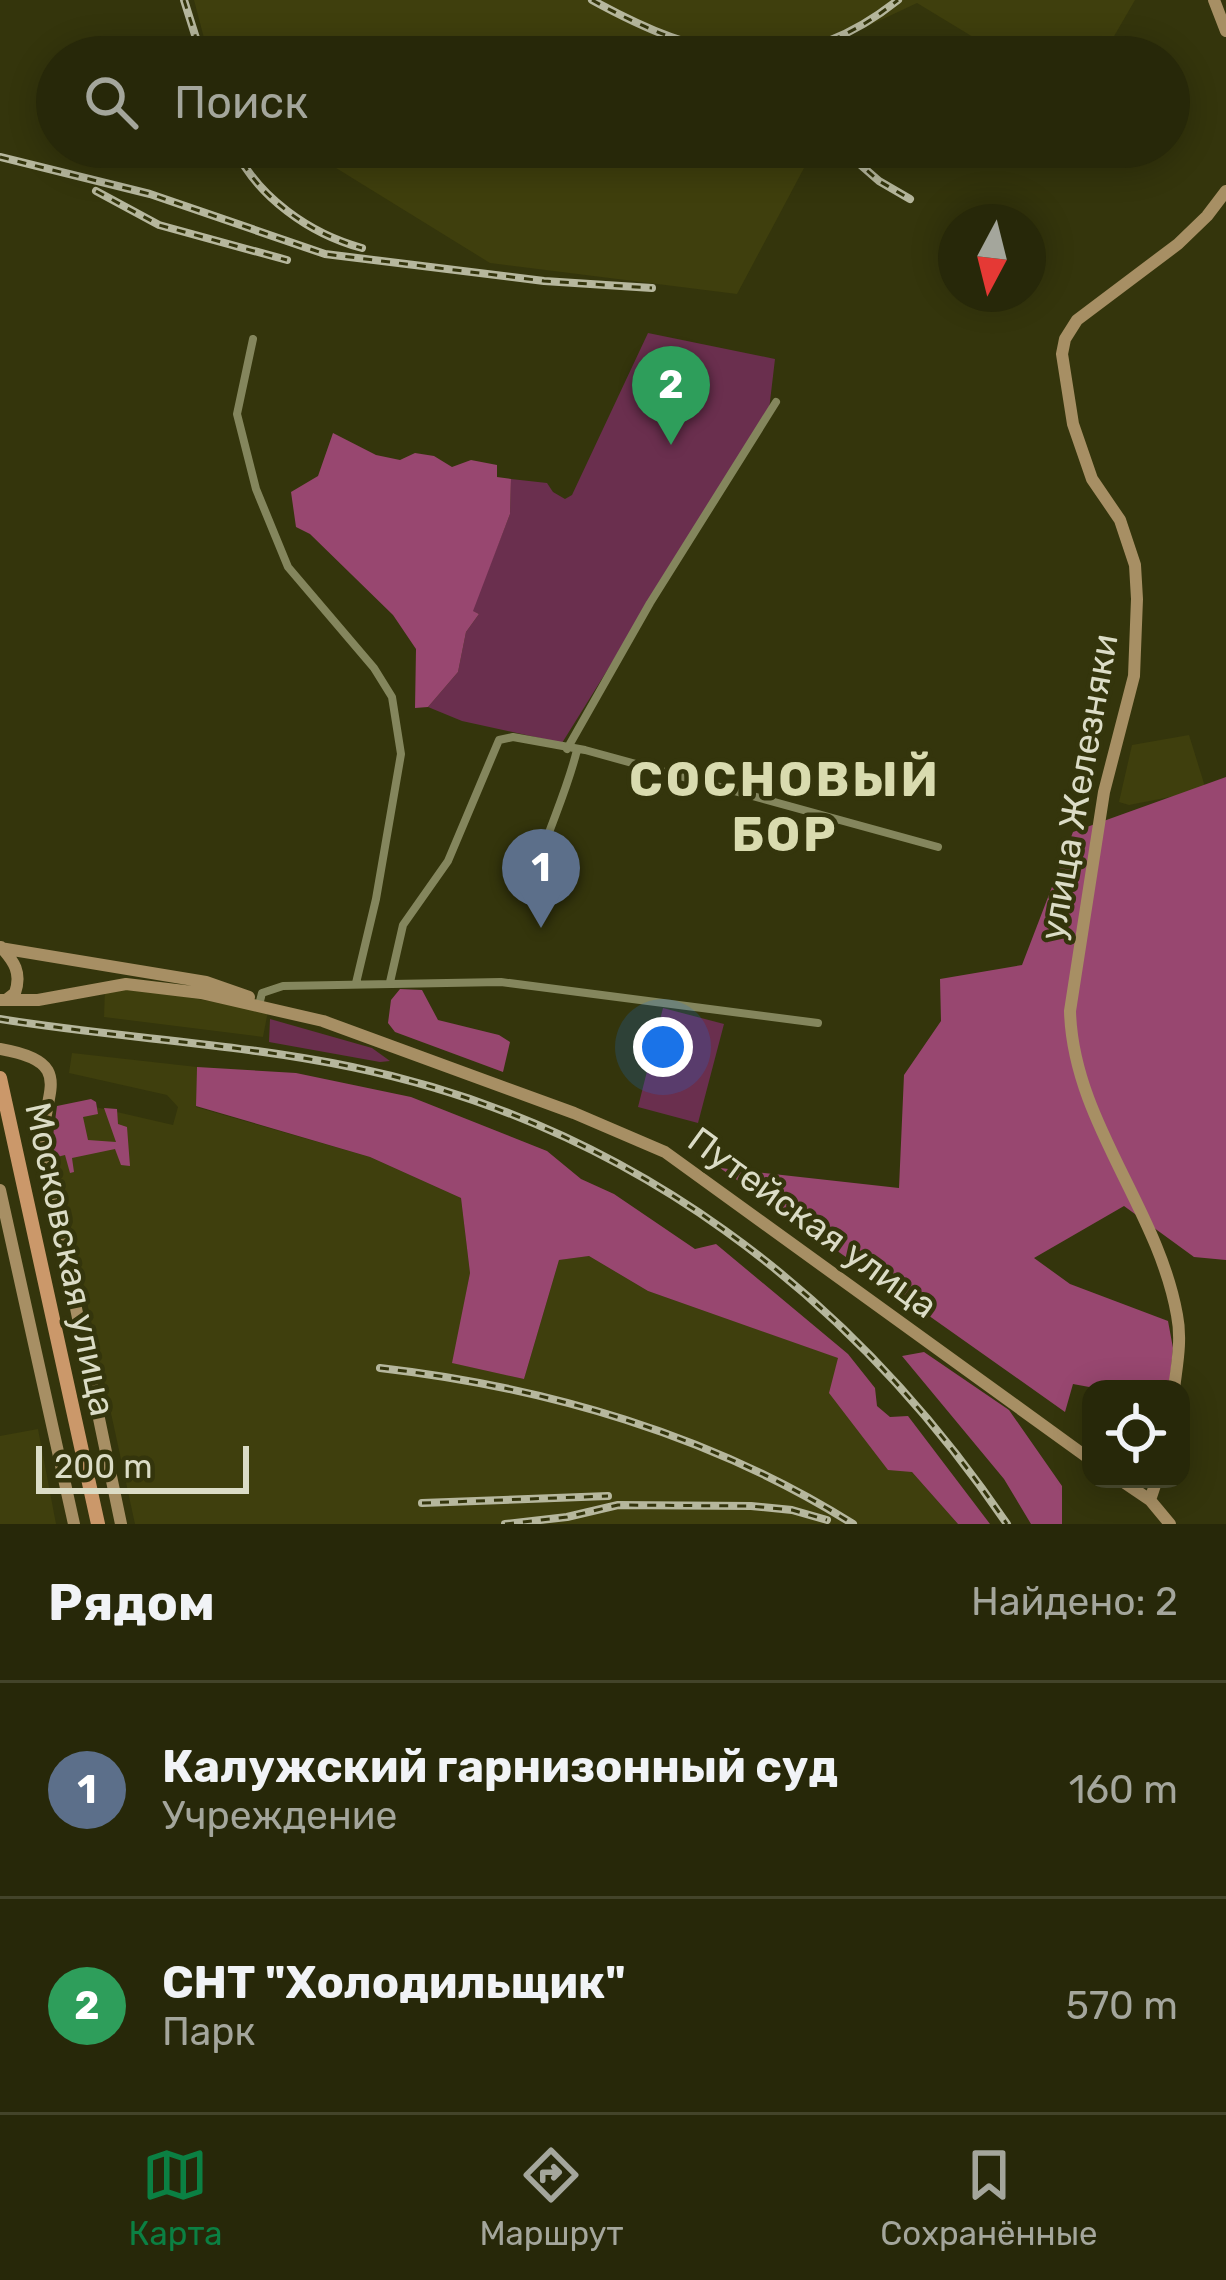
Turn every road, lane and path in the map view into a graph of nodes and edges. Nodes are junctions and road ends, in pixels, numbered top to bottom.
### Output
1 (1214, 0) edge
2 (1226, 31) edge
3 (1226, 190) edge
4 (254, 339) dead end
5 (776, 402) dead end
6 (572, 749) junction
7 (938, 847) dead end
8 (541, 855) dead end
9 (1, 948) edge
10 (389, 982) junction
11 (356, 983) junction
12 (2, 1000) edge
13 (266, 1004) junction
14 (818, 1022) dead end
15 (0, 1048) edge
16 (1, 1080) edge
17 (0, 1190) edge
18 (1175, 1380) edge
19 (1082, 1451) edge
20 (1132, 1488) edge
21 (1154, 1488) edge
22 (1150, 1501) junction
23 (74, 1524) edge
24 (98, 1524) edge
25 (121, 1524) edge
26 (1170, 1524) edge

1 - 2 street
3 - 18 street, улица Железняки
4 - 11 street
5 - 6 street
6 - 7 street
6 - 8 street
6 - 10 street
9 - 12 street
9 - 13 street, Путейская улица
10 - 11 street
10 - 14 street
11 - 13 street
12 - 13 street, Путейская улица
13 - 19 street, Путейская улица
15 - 25 street
16 - 24 main road, Московская улица
17 - 23 street
20 - 22 street
21 - 22 street
22 - 26 street

